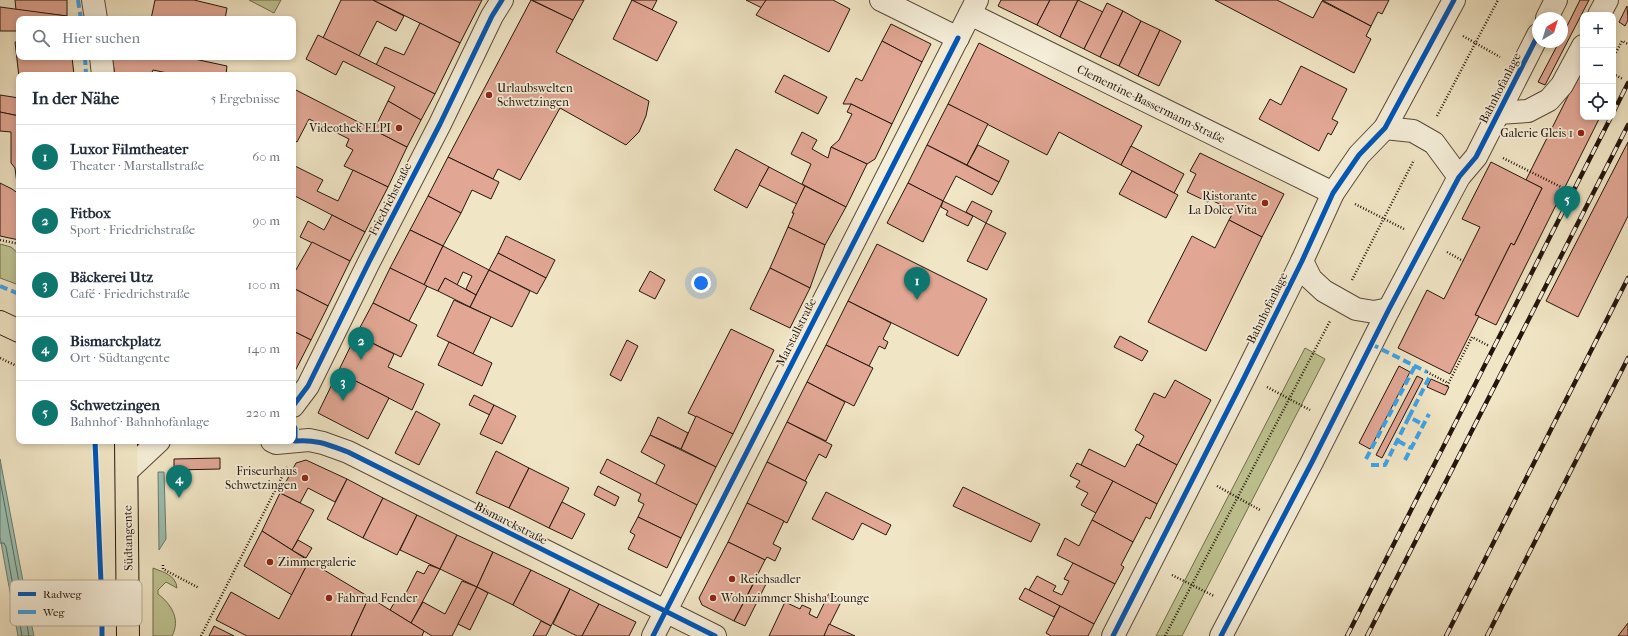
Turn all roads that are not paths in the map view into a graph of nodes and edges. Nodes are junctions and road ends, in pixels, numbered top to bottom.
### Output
1 (93, 0) edge
2 (502, 0) edge
3 (881, 0) edge
4 (1454, 0) edge
5 (1556, 0) edge
6 (1607, 0) edge
7 (974, 7) edge
8 (1550, 12) edge
9 (1601, 12) edge
10 (96, 16) edge
11 (958, 38) junction
12 (1532, 47) edge
13 (1582, 48) edge
14 (101, 60) edge
15 (103, 72) edge
16 (1498, 113) junction
17 (1385, 128) junction
18 (1459, 177) junction
19 (1333, 193) junction
20 (1302, 261) junction
21 (1389, 309) junction
22 (0, 322) edge
23 (16, 330) edge
24 (296, 402) edge
25 (296, 441) edge
26 (126, 444) edge
27 (156, 444) edge
28 (127, 471) junction
29 (128, 580) edge
30 (666, 612) junction
31 (128, 626) edge
32 (128, 636) edge
33 (653, 636) edge
34 (715, 636) edge
35 (1113, 636) edge
36 (1221, 636) edge

1 - 10 street
2 - 24 street, Friedrichstraße
3 - 11 street
4 - 17 street, Bahnhofanlage
5 - 8 street
6 - 9 street
7 - 11 street, Marstallstraße
7 - 19 street, Clementine-Bassermann-Straße
11 - 30 street, Marstallstraße
12 - 16 street, Bahnhofanlage
13 - 16 street
14 - 15 street
16 - 18 street, Bahnhofanlage
17 - 18 street
17 - 19 street, Bahnhofanlage
18 - 21 street, Bahnhofanlage
19 - 20 street, Bahnhofanlage
20 - 21 street, Bahnhofanlage
20 - 35 street, Bahnhofanlage
21 - 36 street, Bahnhofanlage
22 - 23 main road
25 - 30 street, Bismarckstraße
26 - 28 main road, Südtangente
27 - 28 street
28 - 29 main road, Südtangente
30 - 33 street, Marstallstraße
30 - 34 street, Bismarckstraße
31 - 32 main road, Südtangente

